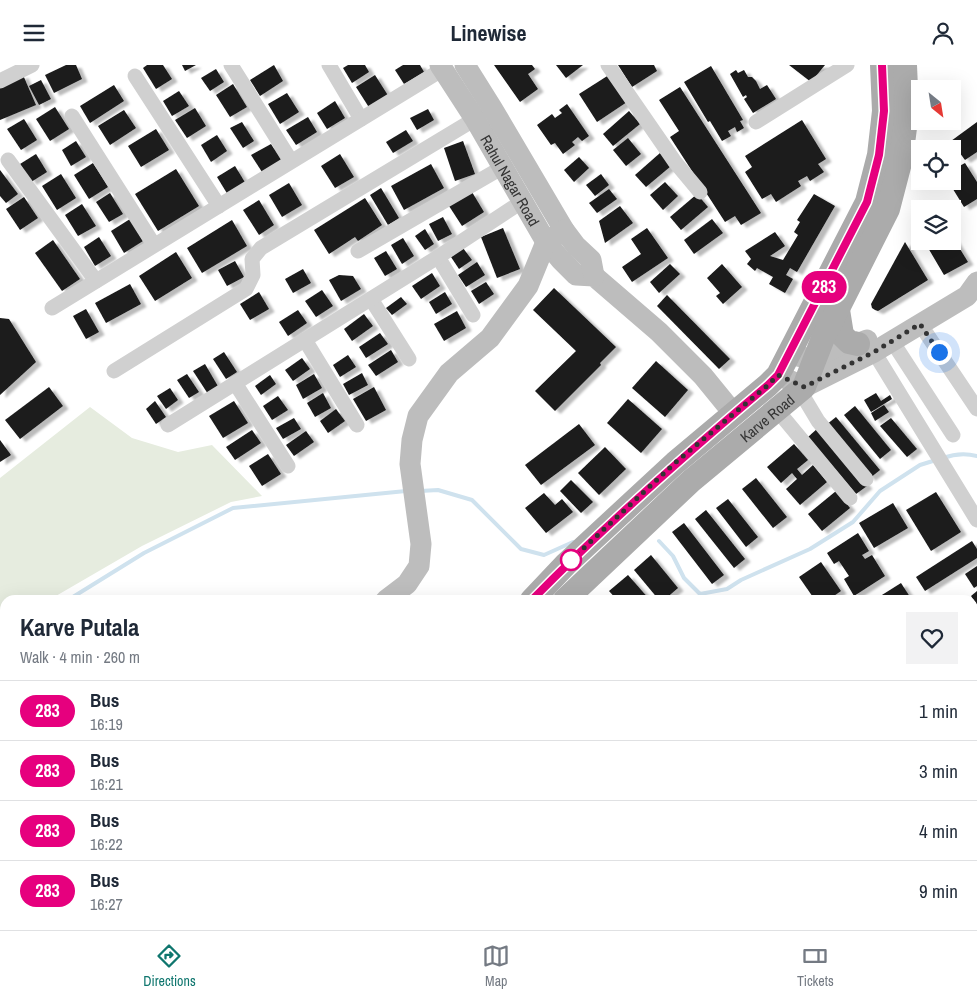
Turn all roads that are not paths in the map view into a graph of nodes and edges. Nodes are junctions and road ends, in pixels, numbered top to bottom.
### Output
1 (32, 65) edge
2 (231, 65) edge
3 (329, 65) edge
4 (464, 65) edge
5 (608, 65) edge
6 (847, 65) edge
7 (882, 65) edge
8 (905, 65) edge
9 (441, 67) edge
10 (135, 76) dead end
11 (0, 81) edge
12 (72, 116) dead end
13 (361, 119) junction
14 (475, 119) junction
15 (756, 122) dead end
16 (8, 160) dead end
17 (291, 161) junction
18 (503, 167) junction
19 (700, 192) dead end
20 (523, 201) junction
21 (219, 206) junction
22 (564, 230) junction
23 (546, 242) junction
24 (154, 245) junction
25 (358, 251) dead end
26 (438, 257) junction
27 (594, 276) junction
28 (96, 281) junction
29 (977, 283) edge
30 (371, 299) junction
31 (52, 308) dead end
32 (838, 310) junction
33 (473, 315) dead end
34 (920, 324) junction
35 (305, 340) junction
36 (892, 341) junction
37 (866, 348) junction
38 (789, 354) junction
39 (409, 359) dead end
40 (815, 360) junction
41 (114, 371) dead end
42 (778, 375) junction
43 (235, 383) junction
44 (802, 389) junction
45 (777, 409) junction
46 (977, 409) edge
47 (734, 413) junction
48 (168, 425) dead end
49 (357, 425) dead end
50 (953, 435) dead end
51 (288, 466) dead end
52 (866, 479) dead end
53 (850, 498) dead end
54 (977, 520) edge
55 (393, 595) edge
56 (537, 595) edge
57 (570, 595) edge

1 - 11 street
2 - 17 street
3 - 13 street
4 - 22 street, Rahul Nagar Road
5 - 19 street
6 - 15 street
7 - 38 main road, Karve Road
8 - 32 main road, Karve Road
9 - 13 street
9 - 14 street, Rahul Nagar Road
10 - 21 street
12 - 24 street
13 - 17 street
14 - 18 street, Rahul Nagar Road
14 - 41 street
16 - 28 street
17 - 21 street
18 - 20 street, Rahul Nagar Road
18 - 25 street
20 - 23 street, Rahul Nagar Road
20 - 26 street
21 - 24 street
22 - 23 street
22 - 27 street, Rahul Nagar Road
23 - 27 street, Rahul Nagar Road
23 - 55 street
24 - 28 street
26 - 30 street
26 - 33 street
27 - 47 street, Rahul Nagar Road
28 - 31 street
29 - 34 street
29 - 37 street
30 - 35 street
30 - 39 street
32 - 37 main road
32 - 40 main road, Karve Road
34 - 36 street
34 - 46 street
35 - 43 street
35 - 49 street
36 - 37 street
36 - 50 street
37 - 40 street
37 - 44 street
37 - 54 street
38 - 40 street
38 - 42 main road, Karve Road
40 - 44 main road, Karve Road
42 - 44 street
42 - 47 main road, Karve Road
43 - 48 street
43 - 51 street
44 - 45 main road, Karve Road
44 - 52 street
45 - 53 street
45 - 57 main road, Karve Road
47 - 56 main road, Karve Road

